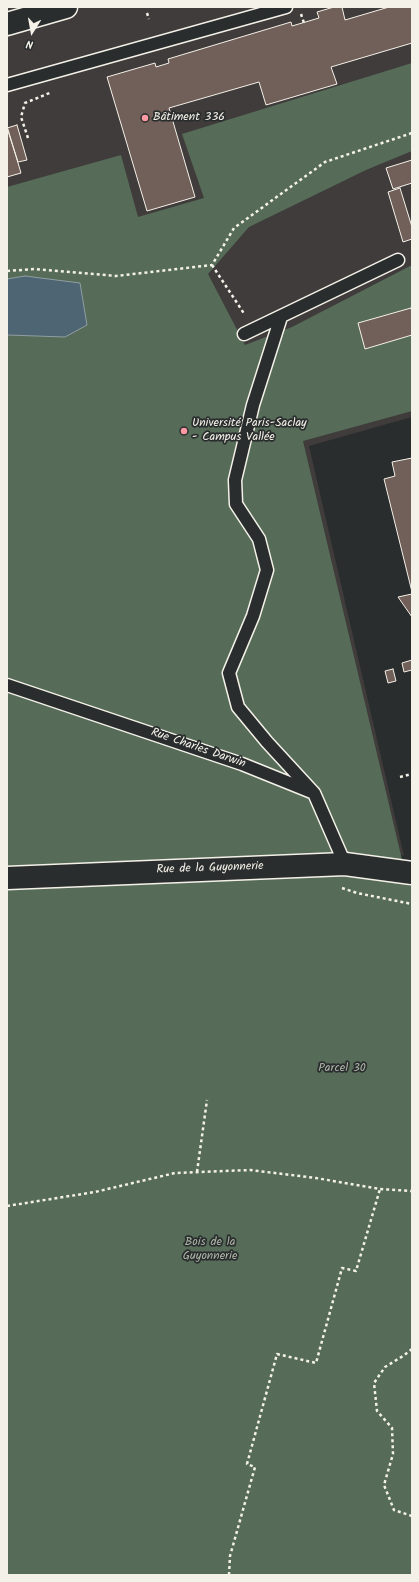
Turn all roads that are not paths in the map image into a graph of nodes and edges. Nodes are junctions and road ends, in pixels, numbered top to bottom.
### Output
1 (66, 7) edge
2 (286, 7) edge
3 (7, 24) edge
4 (7, 85) edge
5 (398, 260) dead end
6 (280, 317) junction
7 (244, 334) dead end
8 (7, 685) edge
9 (314, 793) junction
10 (345, 864) junction
11 (412, 873) edge
12 (7, 878) edge

1 - 3 street
2 - 4 lane
5 - 6 lane
6 - 7 lane
6 - 9 lane
8 - 9 lane, Rue Charles Darwin
9 - 10 lane
10 - 11 street, Rue de la Guyonnerie
10 - 12 street, Rue de la Guyonnerie

